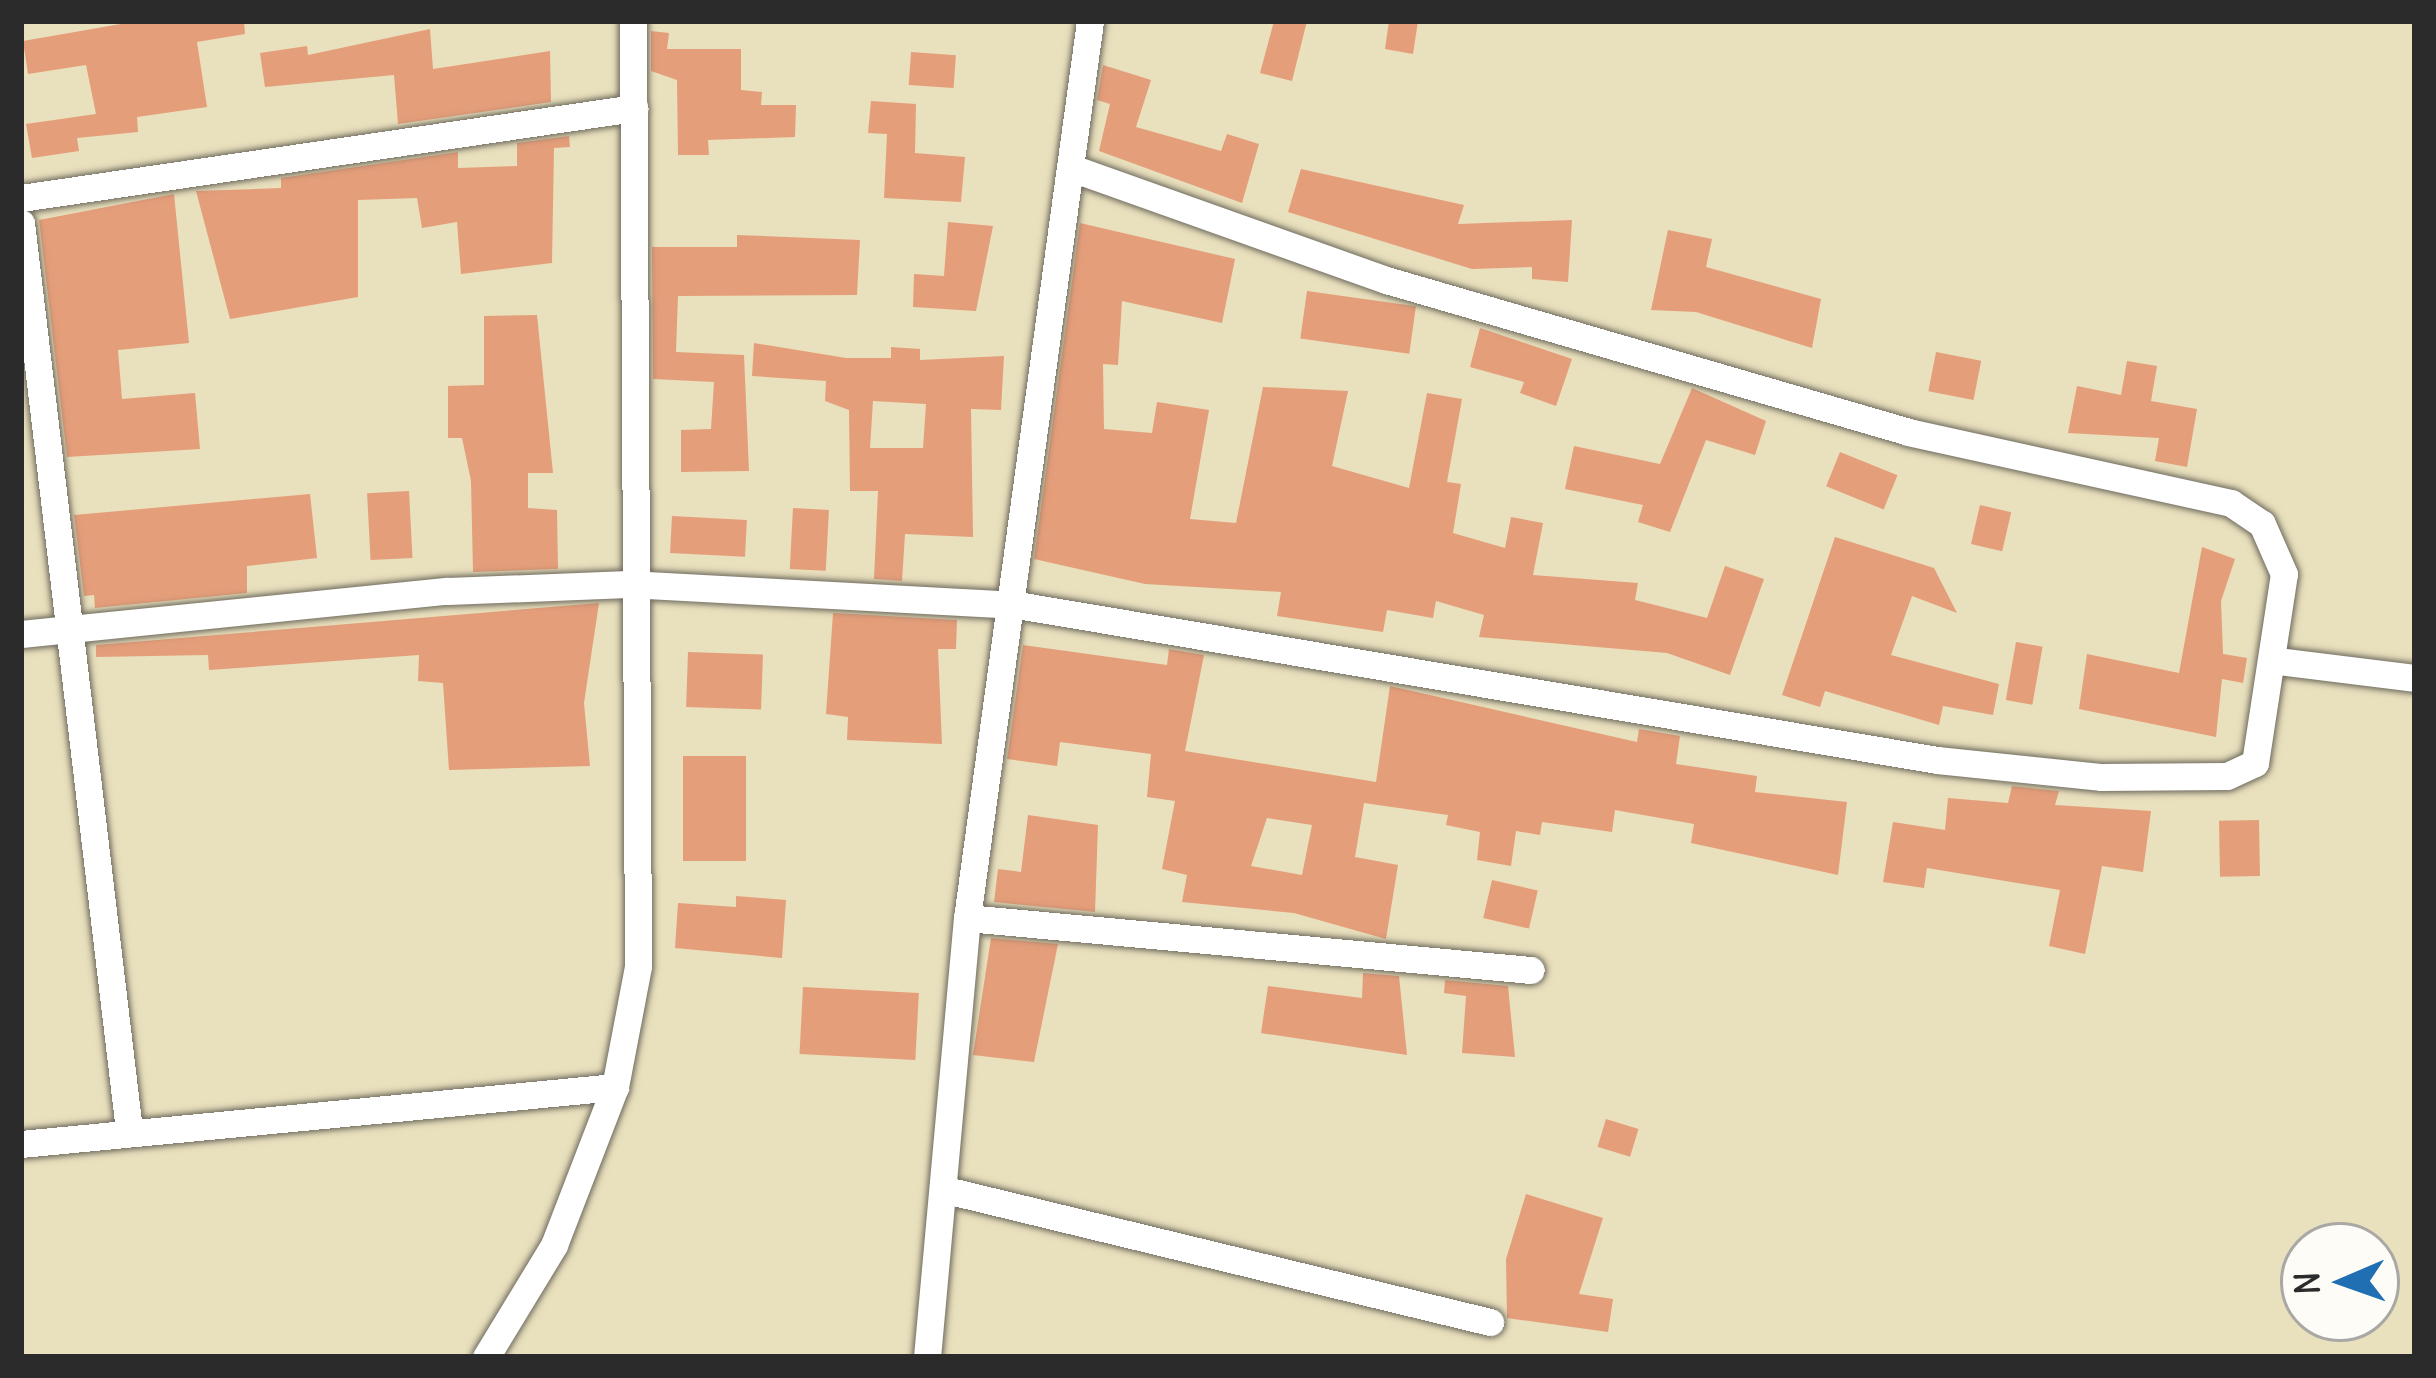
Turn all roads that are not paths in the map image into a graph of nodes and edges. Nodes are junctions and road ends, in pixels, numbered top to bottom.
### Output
1 (633, 21) edge
2 (1090, 21) edge
3 (634, 108) junction
4 (1072, 168) junction
5 (21, 198) edge
6 (21, 223) edge
7 (34, 453) edge
8 (628, 584) junction
9 (1017, 605) junction
10 (69, 626) junction
11 (21, 634) edge
12 (2278, 661) junction
13 (2415, 678) edge
14 (967, 918) junction
15 (1531, 970) dead end
16 (615, 1087) junction
17 (129, 1130) junction
18 (21, 1144) edge
19 (946, 1190) junction
20 (1490, 1322) dead end
21 (493, 1356) edge
22 (927, 1357) edge

1 - 3 street
2 - 4 street
3 - 5 street
3 - 8 street
4 - 9 street
4 - 12 street
6 - 7 street
7 - 10 street
8 - 9 street
8 - 10 street
8 - 16 street
9 - 12 street
9 - 14 street
10 - 11 street
10 - 17 street
12 - 13 street
14 - 15 street
14 - 19 street
16 - 17 street
16 - 21 street
17 - 18 street
19 - 20 street
19 - 22 street

